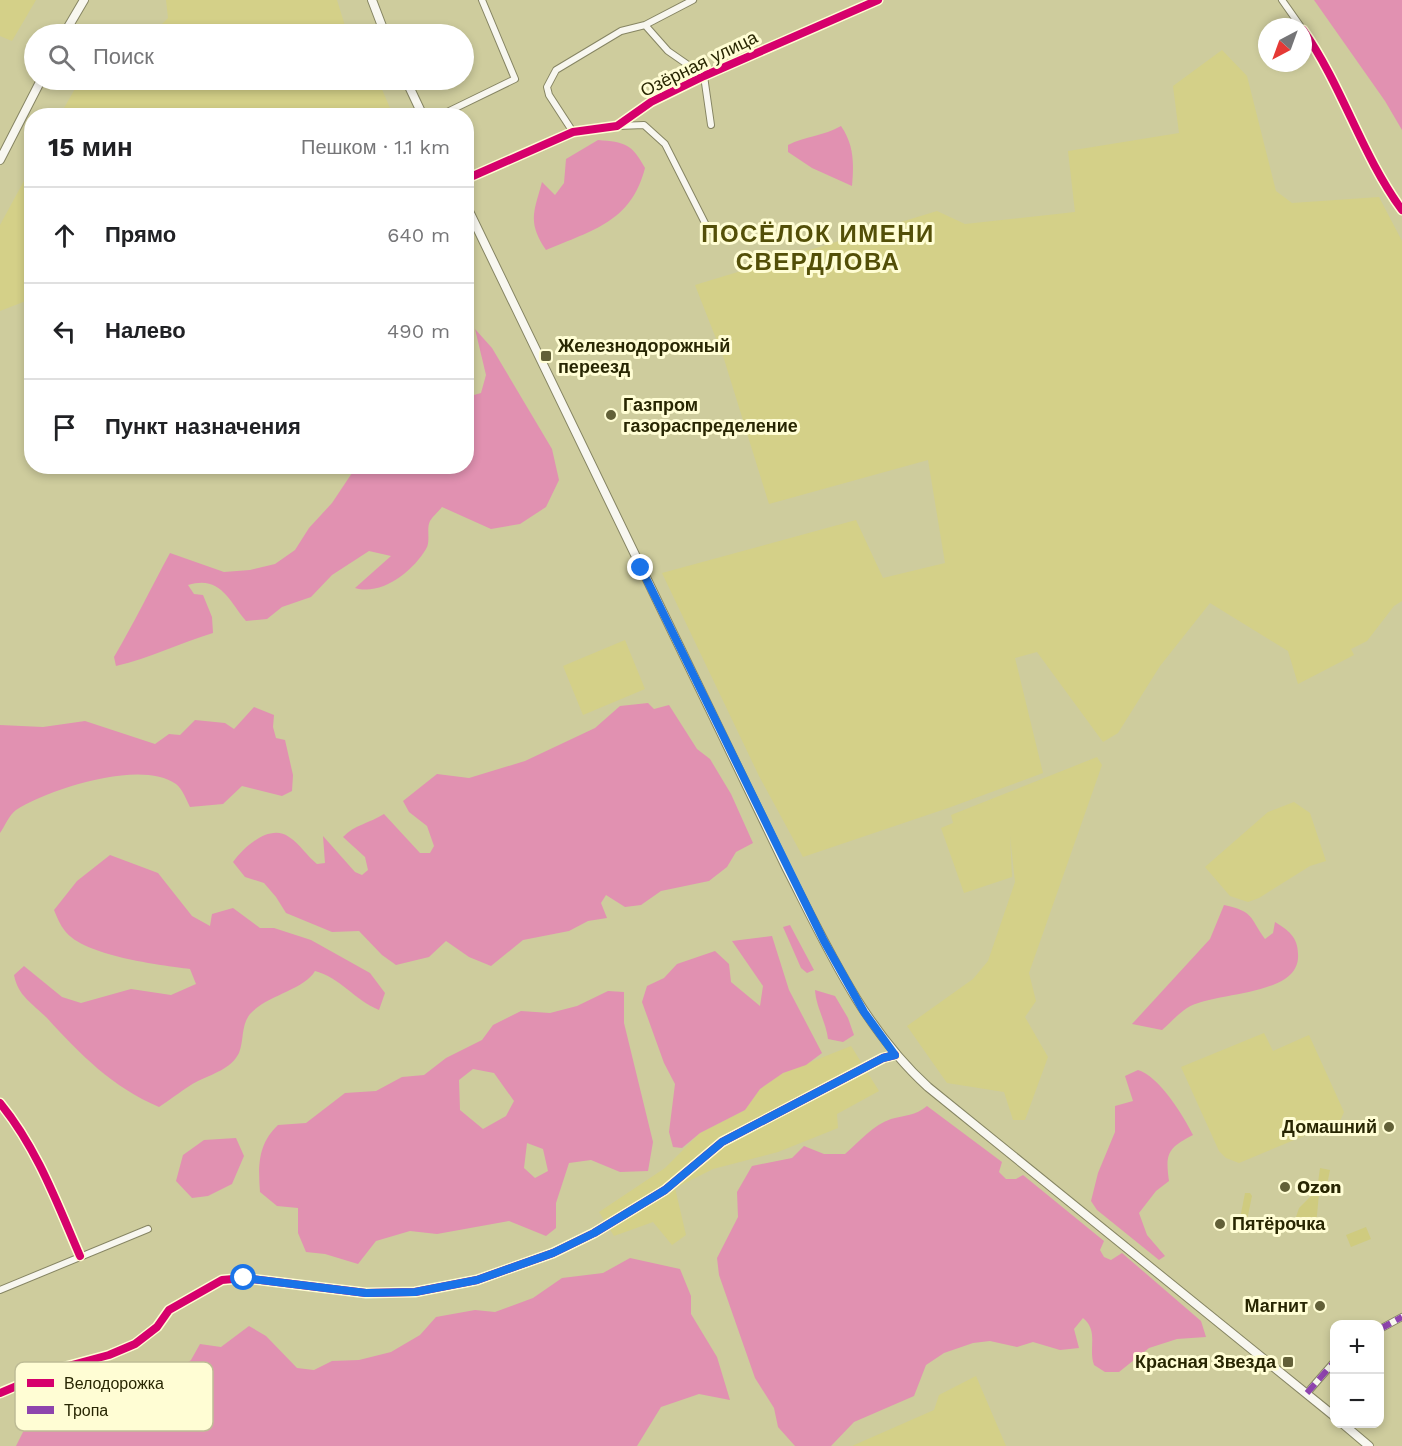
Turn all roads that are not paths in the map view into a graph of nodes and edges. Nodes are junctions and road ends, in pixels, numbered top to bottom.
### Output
1 (84, 0) edge
2 (372, 0) edge
3 (482, 0) edge
4 (690, 0) edge
5 (878, 0) edge
6 (1281, 0) edge
7 (1294, 18) edge
8 (70, 24) edge
9 (381, 24) edge
10 (645, 25) junction
11 (1312, 45) edge
12 (704, 76) junction
13 (36, 90) edge
14 (411, 90) edge
15 (27, 108) edge
16 (419, 108) edge
17 (455, 108) edge
18 (24, 113) edge
19 (711, 125) dead end
20 (617, 126) junction
21 (573, 132) junction
22 (0, 160) edge
23 (474, 175) edge
24 (1402, 210) edge
25 (474, 222) edge
26 (728, 237) dead end
27 (895, 1055) junction
28 (0, 1102) edge
29 (8, 1112) junction
30 (0, 1116) edge
31 (148, 1229) dead end
32 (80, 1256) junction
33 (0, 1290) edge
34 (1402, 1317) edge
35 (1384, 1327) edge
36 (81, 1362) edge
37 (1330, 1368) edge
38 (15, 1386) edge
39 (0, 1393) edge
40 (1307, 1393) junction
41 (1330, 1412) edge
42 (1348, 1428) edge
43 (1369, 1446) edge

1 - 8 main road
2 - 9 main road
3 - 17 street
4 - 10 street
5 - 12 street, Озёрная улица
6 - 7 street
10 - 12 street
10 - 21 street
11 - 24 street
12 - 19 street
12 - 20 street, Озёрная улица
13 - 15 main road
14 - 16 main road
18 - 22 main road
20 - 21 street, Озёрная улица
20 - 26 street
21 - 23 street, Озёрная улица
25 - 27 main road
27 - 36 street
27 - 40 main road
28 - 29 street
29 - 30 street
29 - 32 street
31 - 32 street
32 - 33 street
34 - 35 street
37 - 40 street
38 - 39 street
40 - 41 main road
42 - 43 main road

